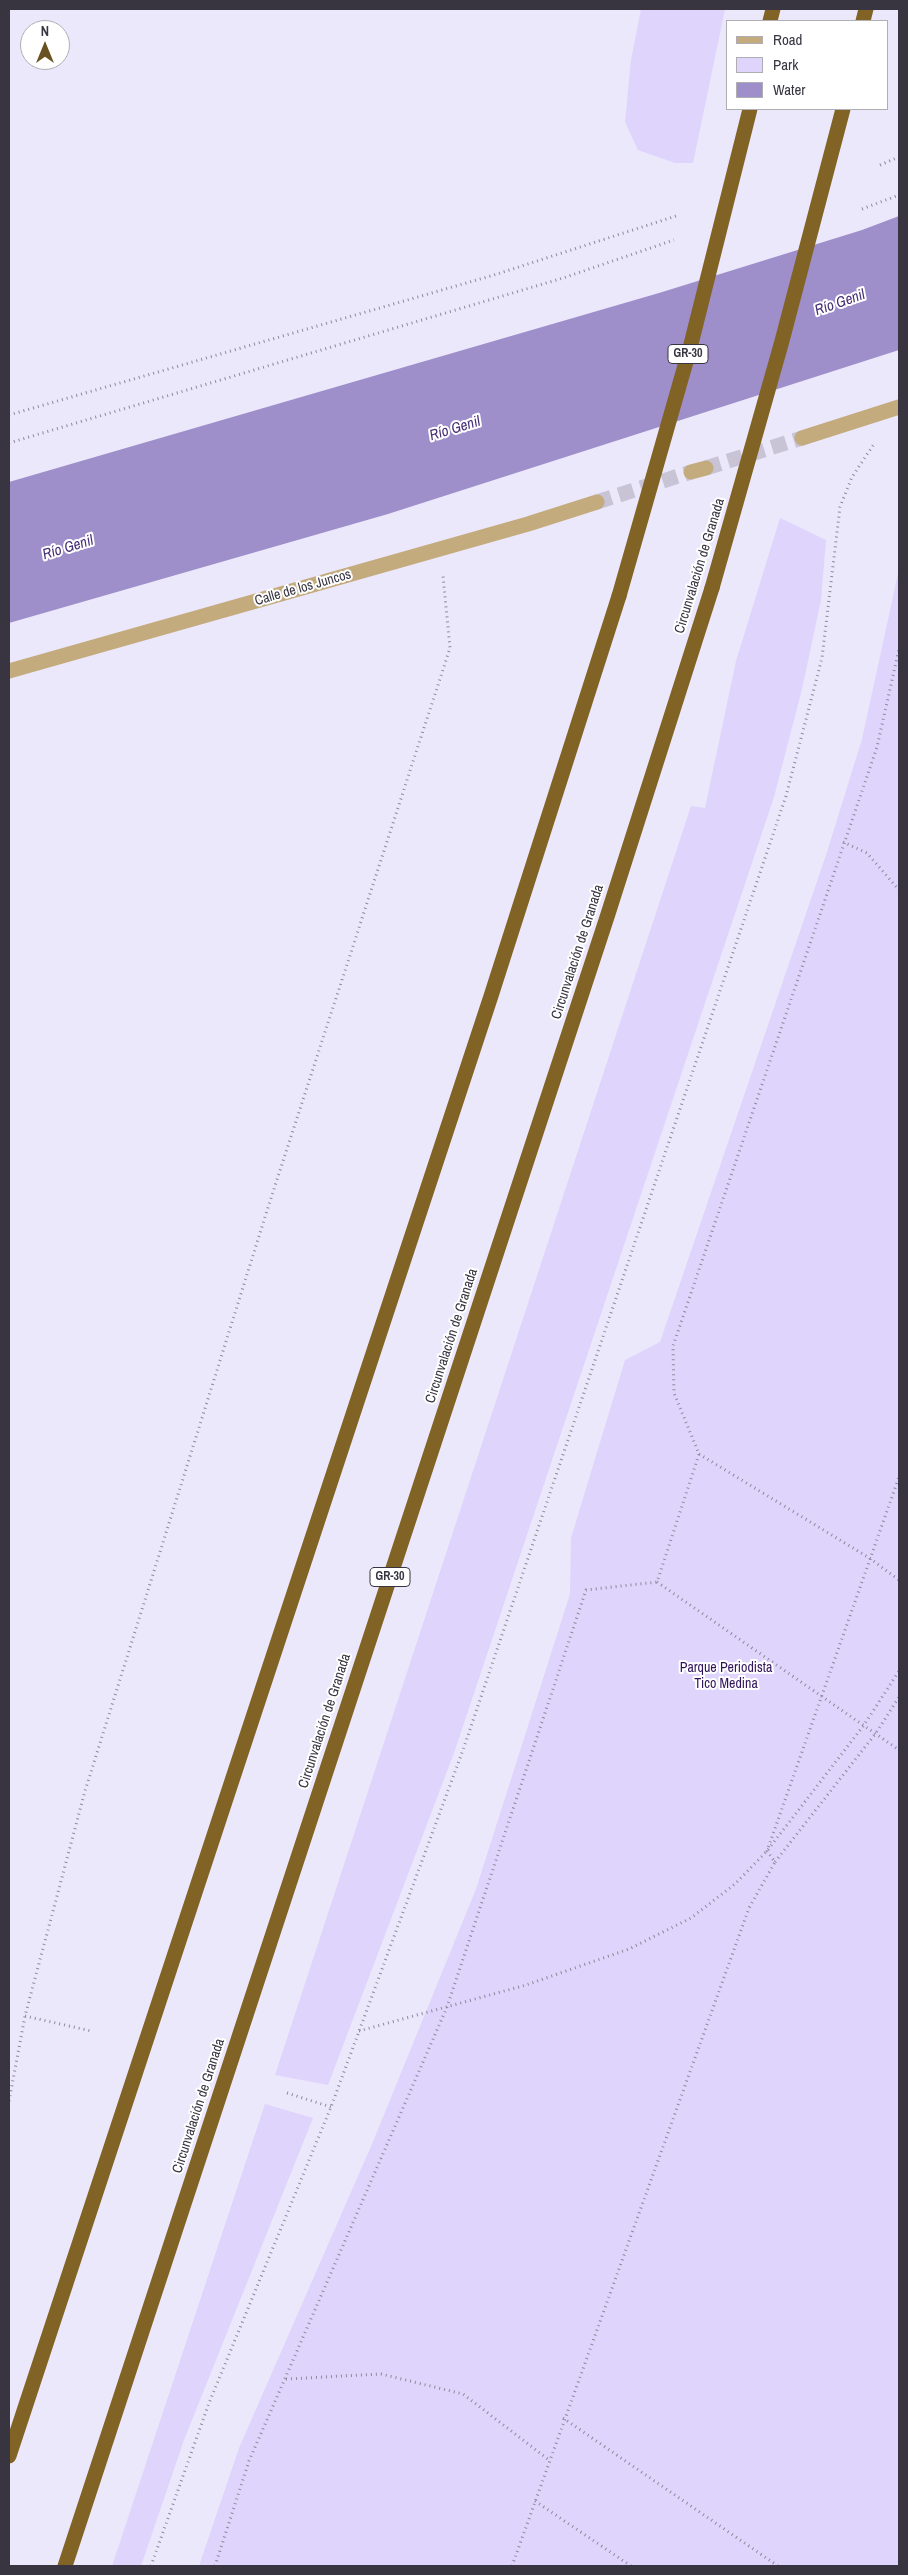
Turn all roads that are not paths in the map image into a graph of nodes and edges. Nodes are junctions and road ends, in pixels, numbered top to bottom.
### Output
1 (750, 110) edge
2 (843, 110) edge
3 (899, 407) edge
4 (802, 438) tunnel mouth
5 (706, 468) tunnel mouth
6 (691, 472) tunnel mouth
7 (597, 502) tunnel mouth
8 (9, 671) edge
9 (9, 2456) edge
10 (65, 2566) edge

1 - 9 highway, GR-30, bridge
2 - 10 highway, Circunvalación de Granada / GR-30, bridge
3 - 4 street
5 - 6 street
7 - 8 street, Calle de los Juncos

